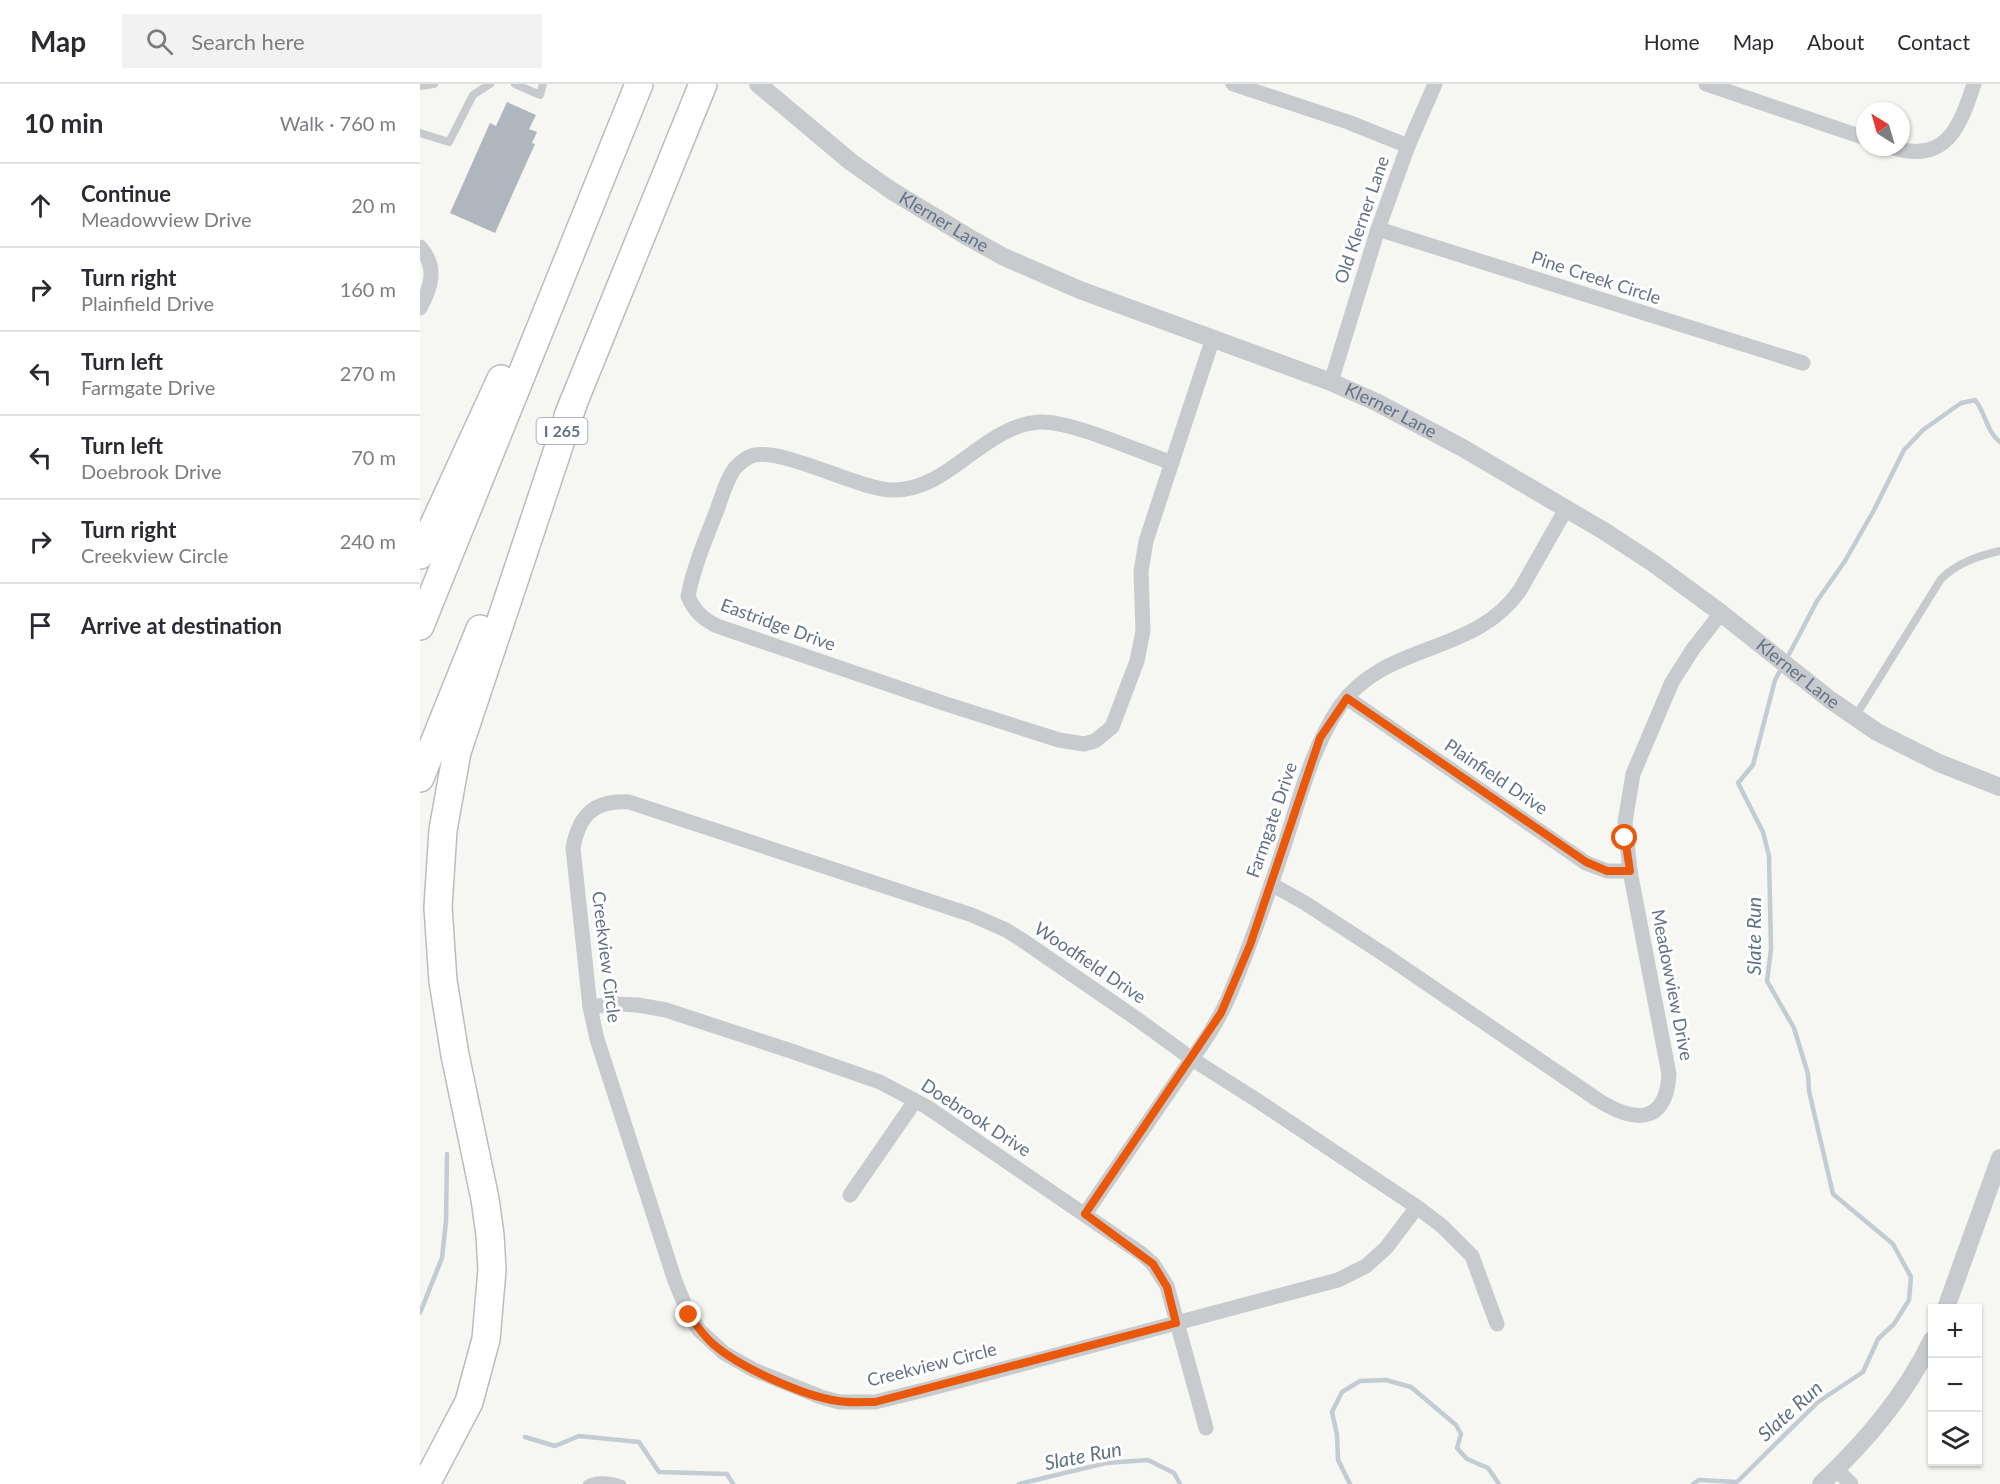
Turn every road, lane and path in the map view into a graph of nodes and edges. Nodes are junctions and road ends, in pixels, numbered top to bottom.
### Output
1 (434, 84) edge
2 (490, 84) edge
3 (515, 84) edge
4 (543, 84) edge
5 (639, 84) edge
6 (703, 84) edge
7 (758, 84) edge
8 (1233, 84) edge
9 (1435, 84) edge
10 (1706, 84) edge
11 (1974, 84) edge
12 (420, 86) edge
13 (420, 133) edge
14 (1856, 135) edge
15 (1408, 146) junction
16 (1910, 151) edge
17 (1378, 229) junction
18 (579, 232) junction
19 (420, 247) edge
20 (420, 308) edge
21 (1213, 339) junction
22 (1803, 363) dead end
23 (1331, 382) junction
24 (574, 401) junction
25 (1172, 463) junction
26 (1566, 509) junction
27 (2000, 551) edge
28 (420, 555) edge
29 (1721, 613) junction
30 (420, 626) edge
31 (1347, 698) junction
32 (1855, 717) junction
33 (420, 778) edge
34 (2000, 787) edge
35 (576, 832) joint
36 (1630, 871) junction
37 (1271, 884) junction
38 (590, 1006) junction
39 (1192, 1059) junction
40 (915, 1101) junction
41 (2000, 1158) edge
42 (850, 1196) dead end
43 (1417, 1208) junction
44 (1085, 1214) junction
45 (1947, 1304) edge
46 (1176, 1323) junction
47 (1497, 1324) dead end
48 (1928, 1348) edge
49 (1206, 1428) dead end
50 (1836, 1469) junction
51 (426, 1484) edge
52 (586, 1484) edge
53 (622, 1484) edge
54 (1821, 1484) edge
55 (1851, 1484) edge

1 - 12 lane
2 - 13 lane
3 - 4 lane
5 - 18 highway
6 - 24 highway, I 265
7 - 21 street, Klerner Lane
8 - 15 street, Old Klerner Lane
9 - 15 street
10 - 14 street
11 - 16 street
15 - 17 street, Old Klerner Lane
17 - 22 street, Pine Creek Circle
17 - 23 street, Old Klerner Lane
18 - 28 highway
18 - 30 highway
19 - 20 street
21 - 23 street, Klerner Lane
21 - 25 street, Eastridge Drive
23 - 26 street, Klerner Lane
24 - 33 highway, I 265
24 - 51 highway
25 - 25 street, Eastridge Drive
26 - 29 street, Klerner Lane
26 - 31 street, Farmgate Drive
27 - 32 lane
29 - 32 street, Klerner Lane
29 - 36 street, Meadowview Drive
31 - 36 street, Plainfield Drive
31 - 37 street, Farmgate Drive
32 - 34 street, Klerner Lane
35 - 38 street, Creekview Circle
35 - 39 street, Woodfield Drive
36 - 37 street, Meadowview Drive
37 - 39 street, Farmgate Drive
38 - 40 street, Doebrook Drive
38 - 46 street, Creekview Circle
39 - 43 street, Woodfield Drive
39 - 44 street, Farmgate Drive
40 - 42 street
40 - 44 street, Doebrook Drive
41 - 45 street
43 - 46 street, Creekview Circle
43 - 47 street, Woodfield Drive
44 - 46 street, Doebrook Drive
46 - 49 street, Doebrook Drive
48 - 50 street
50 - 54 street
50 - 55 street
52 - 53 lane

